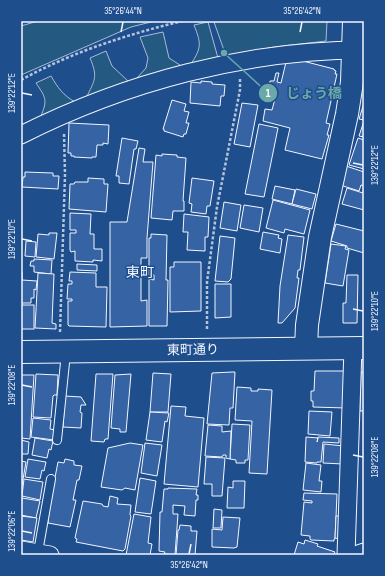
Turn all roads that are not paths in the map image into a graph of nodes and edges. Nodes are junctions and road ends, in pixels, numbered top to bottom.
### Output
1 (356, 40) edge
2 (21, 135) edge
3 (306, 348) junction
4 (359, 348) edge
5 (21, 352) edge
6 (63, 352) junction
7 (57, 440) dead end
8 (51, 479) dead end
9 (21, 550) edge
10 (364, 552) edge
11 (44, 554) edge
12 (346, 555) edge
13 (355, 555) edge

1 - 2 street
1 - 3 main road
3 - 4 main road, 東町通り
3 - 6 main road, 東町通り
4 - 12 street
5 - 6 main road, 東町通り
6 - 7 lane
8 - 11 lane
9 - 11 street
10 - 13 street

